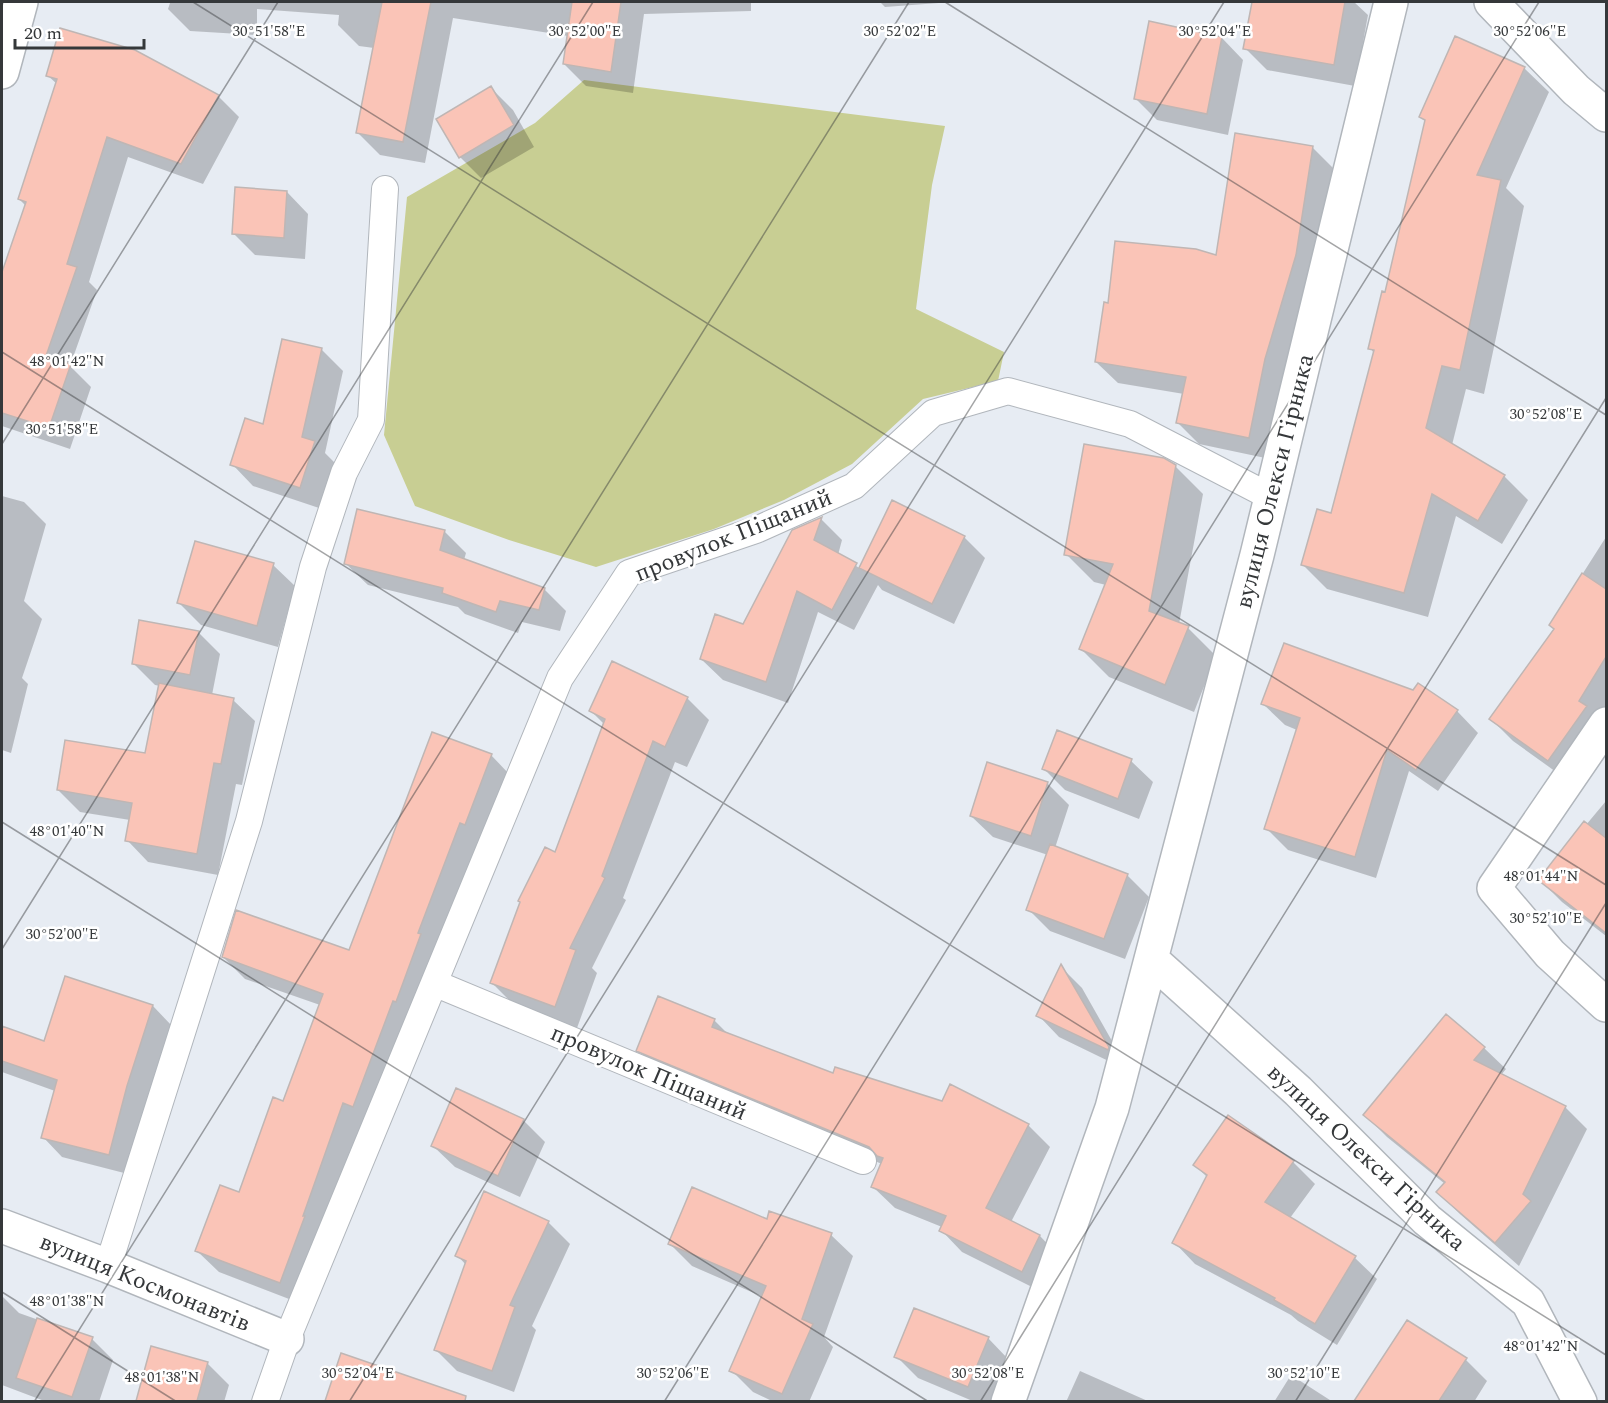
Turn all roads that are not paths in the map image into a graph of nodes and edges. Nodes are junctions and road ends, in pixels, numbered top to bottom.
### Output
1 (21, 2) edge
2 (1391, 2) edge
3 (1491, 2) edge
4 (2, 72) edge
5 (1606, 115) edge
6 (385, 189) dead end
7 (1270, 497) junction
8 (1606, 724) edge
9 (1151, 959) junction
10 (434, 983) junction
11 (1606, 1005) edge
12 (863, 1161) dead end
13 (2, 1226) edge
14 (108, 1266) junction
15 (287, 1339) junction
16 (265, 1401) edge
17 (1008, 1401) edge
18 (1580, 1401) edge

1 - 4 street
2 - 7 street, вулиця Олекси Гірника
3 - 5 street
6 - 14 lane
7 - 9 street, вулиця Олекси Гірника
7 - 10 lane, провулок Піщаний
8 - 11 street
9 - 17 street, вулиця Олекси Гірника
9 - 18 street, вулиця Олекси Гірника
10 - 12 lane, провулок Піщаний
10 - 15 lane, провулок Піщаний
13 - 14 street, вулиця Космонавтів
14 - 15 street, вулиця Космонавтів
15 - 16 lane, провулок Піщаний

